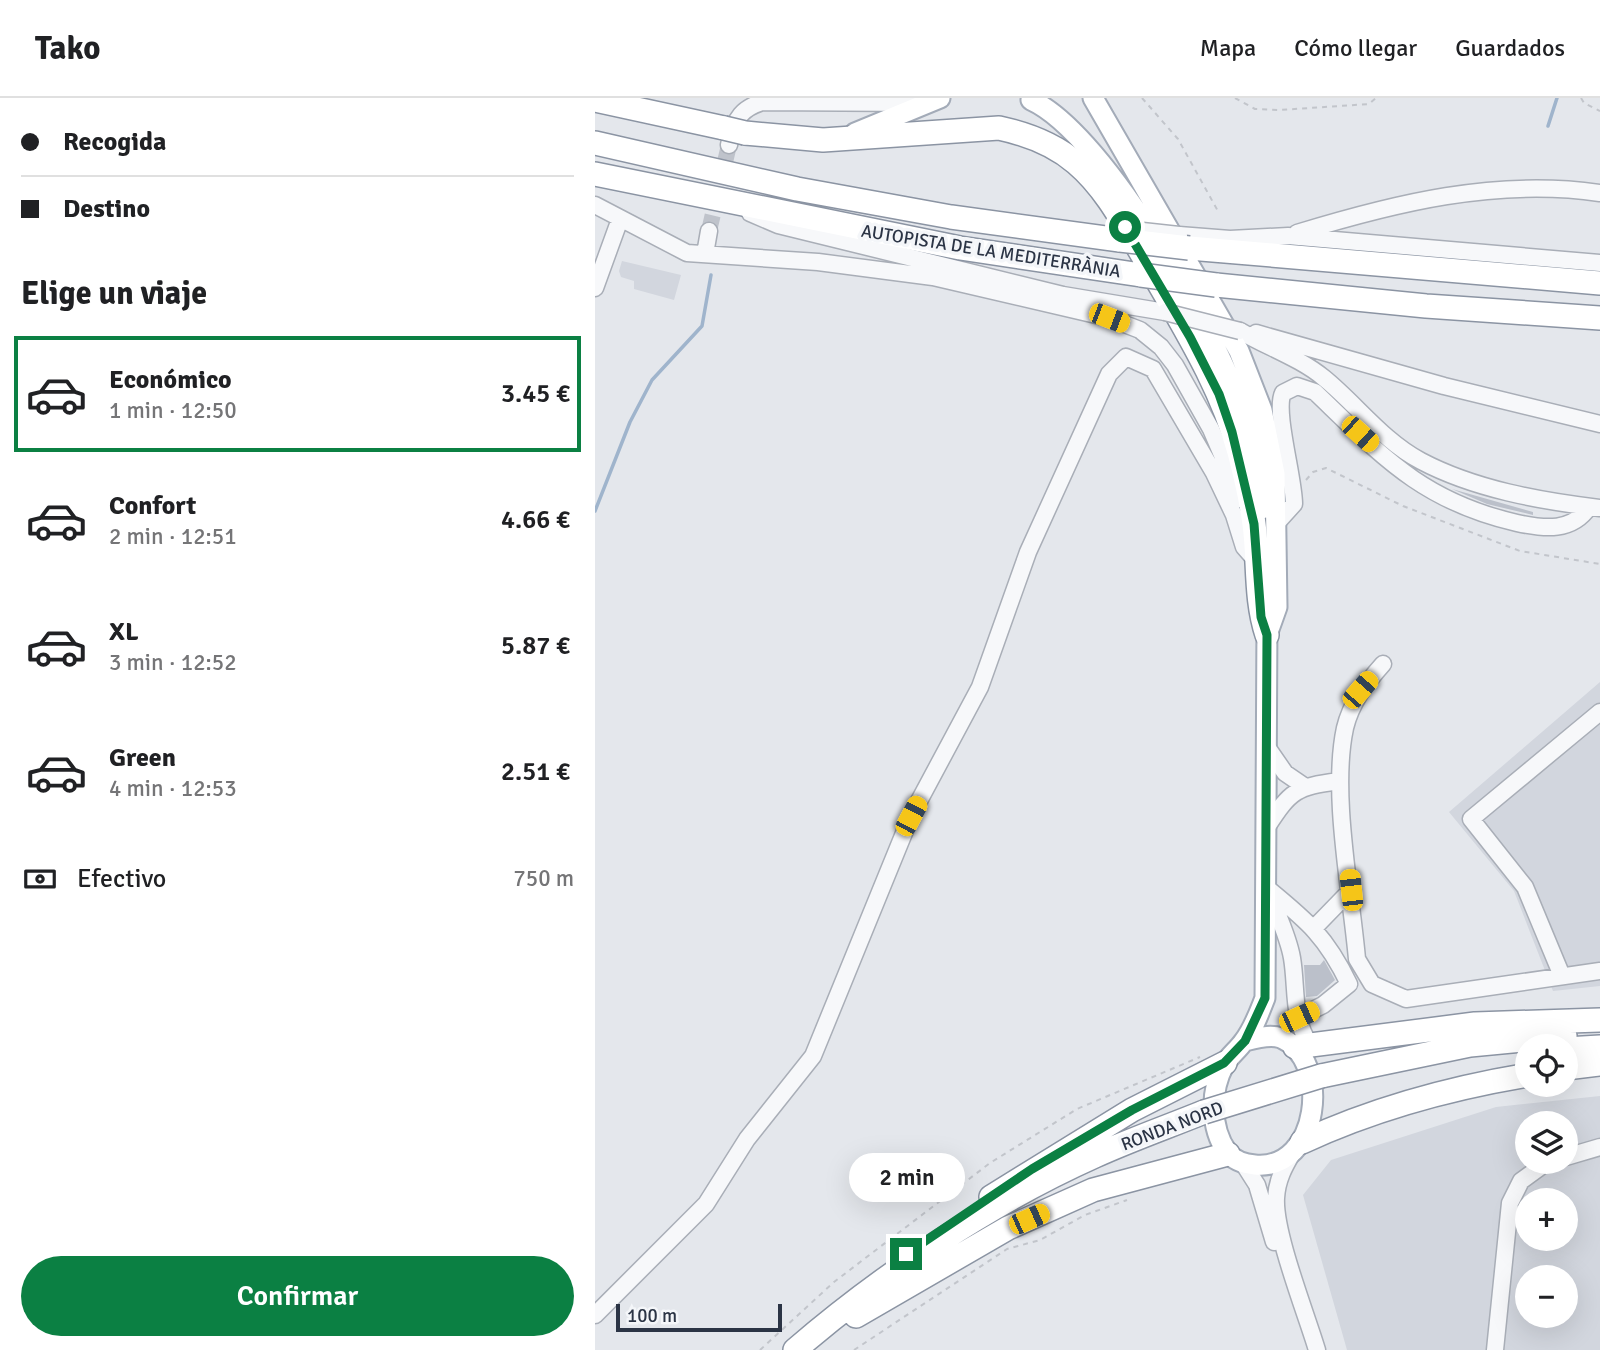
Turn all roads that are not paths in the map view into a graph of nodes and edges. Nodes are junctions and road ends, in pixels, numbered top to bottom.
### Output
1 (779, 98) edge
2 (1092, 98) edge
3 (1031, 99) edge
4 (595, 100) edge
5 (932, 100) edge
6 (761, 102) junction
7 (732, 135) junction
8 (838, 139) junction
9 (595, 143) edge
10 (595, 174) edge
11 (1600, 193) edge
12 (728, 203) junction
13 (595, 205) edge
14 (1140, 218) junction
15 (620, 219) junction
16 (709, 231) tunnel mouth
17 (1288, 236) junction
18 (1184, 242) junction
19 (705, 254) junction
20 (1600, 263) edge
21 (1600, 283) edge
22 (595, 288) edge
23 (1600, 318) edge
24 (1240, 331) junction
25 (1600, 424) edge
26 (1594, 507) edge
27 (1275, 525) junction
28 (1251, 555) junction
29 (1267, 635) junction
30 (1383, 664) dead end
31 (1264, 688) junction
32 (1600, 712) edge
33 (1267, 747) junction
34 (1339, 781) junction
35 (1304, 786) junction
36 (1267, 827) junction
37 (1267, 888) junction
38 (1351, 890) junction
39 (1315, 927) junction
40 (1600, 971) edge
41 (1562, 976) junction
42 (1265, 998) junction
43 (1297, 1010) junction
44 (1600, 1020) edge
45 (1600, 1034) edge
46 (1245, 1041) junction
47 (1292, 1042) junction
48 (1600, 1047) edge
49 (1578, 1048) edge
50 (1515, 1054) edge
51 (1224, 1063) junction
52 (1600, 1064) edge
53 (1578, 1067) edge
54 (1515, 1077) edge
55 (1321, 1082) junction
56 (1297, 1147) junction
57 (1600, 1147) edge
58 (1578, 1153) edge
59 (1236, 1159) junction
60 (1531, 1174) edge
61 (595, 1315) edge
62 (840, 1319) junction
63 (795, 1350) edge
64 (811, 1350) edge
65 (1307, 1350) edge
66 (1317, 1350) edge
67 (1495, 1350) edge

1 - 6 street
2 - 14 main road
2 - 27 main road
3 - 14 main road
4 - 7 highway
5 - 6 street
5 - 8 main road
6 - 7 street
7 - 8 highway
8 - 29 highway
9 - 18 highway, AUTOPISTA DE LA MEDITERRÀNIA, bridge
10 - 12 highway, AUTOPISTA DE LA MEDITERRÀNIA
11 - 17 street
12 - 23 highway, AUTOPISTA DE LA MEDITERRÀNIA, bridge
12 - 24 street, bridge
13 - 15 street
14 - 29 main road
15 - 19 street
15 - 22 street
16 - 19 street
17 - 18 street
17 - 20 street
18 - 21 highway, AUTOPISTA DE LA MEDITERRÀNIA
19 - 28 street
24 - 25 street
24 - 26 street
26 - 27 street
27 - 29 main road
28 - 31 street
28 - 61 street
29 - 31 main road
30 - 34 street
31 - 33 main road
32 - 41 street
33 - 35 street
33 - 36 main road
34 - 35 street
34 - 38 street
35 - 36 street
36 - 37 main road
37 - 39 street
37 - 42 main road
37 - 43 street
38 - 39 street
38 - 41 street
39 - 43 street
40 - 41 street
42 - 46 main road
42 - 47 main road
43 - 47 street
43 - 47 street
44 - 47 highway
45 - 55 highway, RONDA NORD
46 - 47 main road
46 - 51 main road
47 - 56 main road
48 - 49 highway
50 - 55 highway, RONDA NORD
51 - 59 main road
51 - 62 highway
52 - 53 highway
54 - 56 highway
55 - 62 highway, RONDA NORD, bridge
56 - 59 main road
56 - 66 street
57 - 58 street
59 - 62 highway
59 - 65 street
60 - 67 street
62 - 63 highway, RONDA NORD
62 - 64 highway, RONDA NORD

